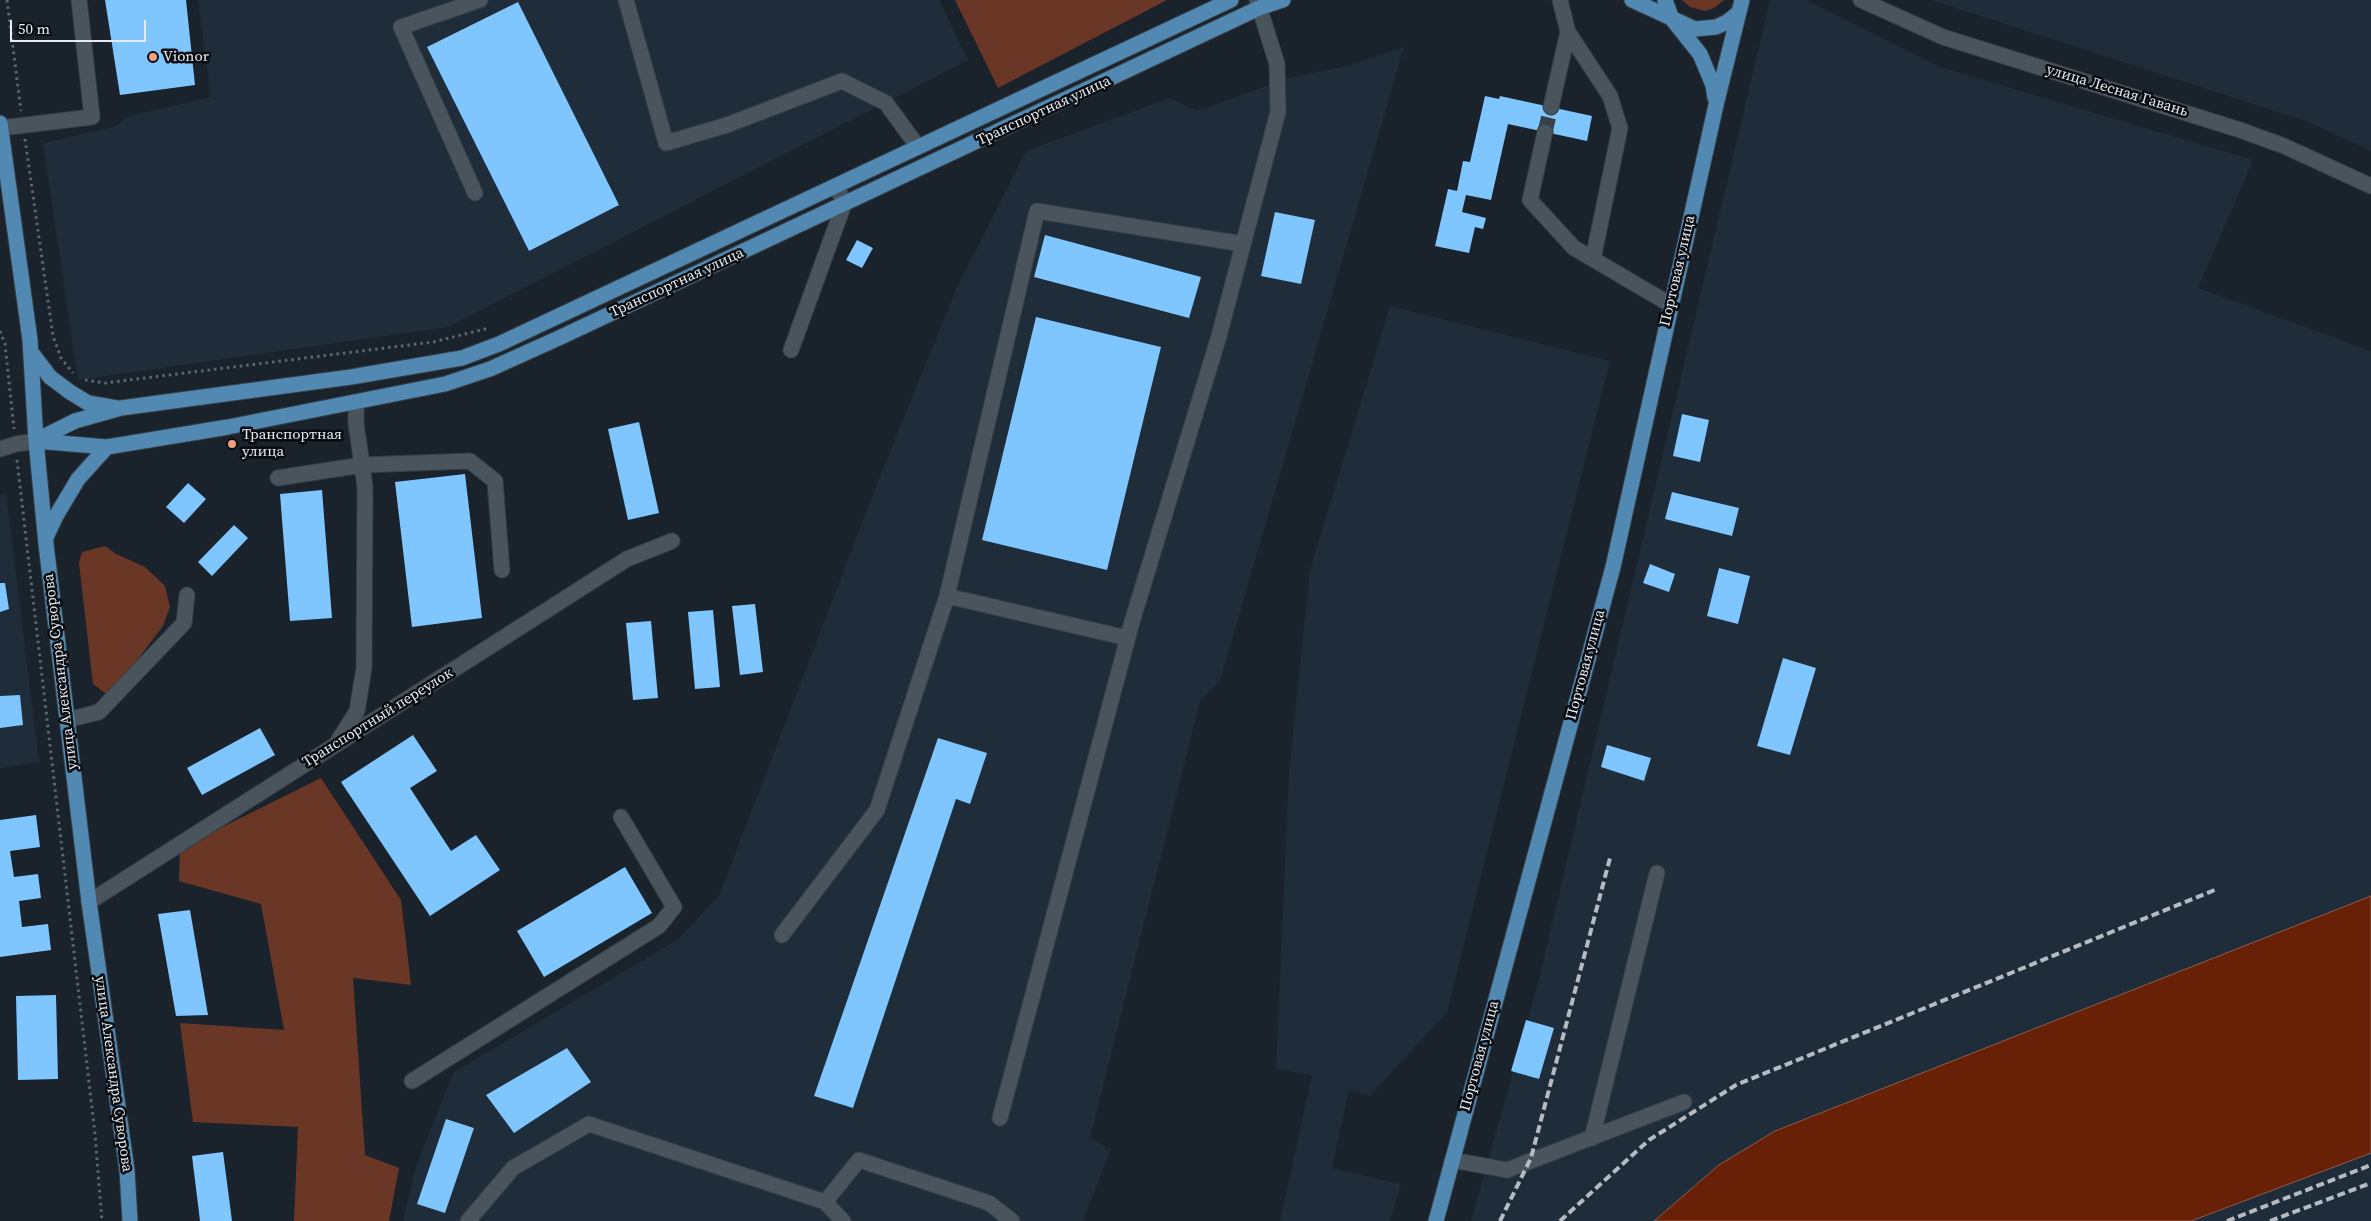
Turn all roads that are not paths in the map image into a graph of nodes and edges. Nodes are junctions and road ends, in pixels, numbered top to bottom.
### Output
1 (78, 0) edge
2 (480, 0) edge
3 (626, 0) edge
4 (1232, 0) edge
5 (1283, 0) edge
6 (1560, 0) edge
7 (1632, 0) edge
8 (1665, 0) edge
9 (1861, 0) edge
10 (1258, 4) edge
11 (1740, 6) edge
12 (1672, 19) junction
13 (1568, 32) junction
14 (1716, 104) junction
15 (1551, 107) tunnel mouth
16 (0, 123) edge
17 (1, 128) edge
18 (1546, 132) tunnel mouth
19 (918, 148) junction
20 (837, 186) junction
21 (2371, 186) edge
22 (475, 194) dead end
23 (844, 204) junction
24 (1243, 244) junction
25 (1593, 259) junction
26 (1671, 305) junction
27 (791, 350) dead end
28 (31, 352) junction
29 (356, 402) junction
30 (121, 408) junction
31 (36, 441) junction
32 (107, 446) junction
33 (0, 449) edge
34 (362, 465) junction
35 (278, 478) dead end
36 (672, 541) dead end
37 (46, 544) junction
38 (502, 570) dead end
39 (187, 595) dead end
40 (947, 596) junction
41 (1127, 638) junction
42 (67, 720) junction
43 (334, 746) junction
44 (621, 817) dead end
45 (1657, 873) dead end
46 (89, 902) junction
47 (782, 935) dead end
48 (412, 1081) dead end
49 (1684, 1102) dead end
50 (1000, 1118) dead end
51 (1592, 1138) junction
52 (1452, 1160) junction
53 (825, 1202) junction
54 (130, 1221) edge
55 (468, 1221) edge
56 (843, 1221) edge
57 (1012, 1221) edge
58 (1436, 1221) edge

1 - 17 street
2 - 22 street
3 - 19 street
4 - 19 main road, Транспортная улица
5 - 10 main road, Транспортная улица
6 - 13 street
7 - 12 main road
8 - 12 main road
9 - 21 street, улица Лесная Гавань
10 - 23 main road, Транспортная улица
10 - 24 street
11 - 12 main road
11 - 14 main road, Портовая улица
12 - 14 main road, Портовая улица
13 - 15 street
13 - 25 street
14 - 26 main road, Портовая улица
16 - 17 main road, улица Александра Суворова
17 - 28 main road, улица Александра Суворова
18 - 25 street
19 - 20 main road, Транспортная улица
20 - 23 street
20 - 30 main road, Транспортная улица
23 - 27 street
23 - 29 main road, Транспортная улица
24 - 40 street
24 - 41 street
25 - 26 street
26 - 52 main road, Портовая улица
28 - 30 main road, Транспортная улица
28 - 31 main road, улица Александра Суворова
29 - 32 main road, Транспортная улица
29 - 34 street
30 - 31 main road, Транспортная улица
31 - 32 main road, Транспортная улица
31 - 33 street, Транспортная улица
31 - 37 main road, улица Александра Суворова
32 - 37 main road
34 - 35 street
34 - 38 street
34 - 43 street
36 - 43 street, Транспортный переулок
37 - 42 main road, улица Александра Суворова
39 - 42 street
40 - 41 street
40 - 47 street
41 - 50 street
42 - 46 main road, улица Александра Суворова
43 - 46 street, Транспортный переулок
44 - 48 street
45 - 51 street
46 - 54 main road, улица Александра Суворова
49 - 51 street
51 - 52 street
52 - 58 main road, Портовая улица
53 - 55 street
53 - 56 street
53 - 57 street

